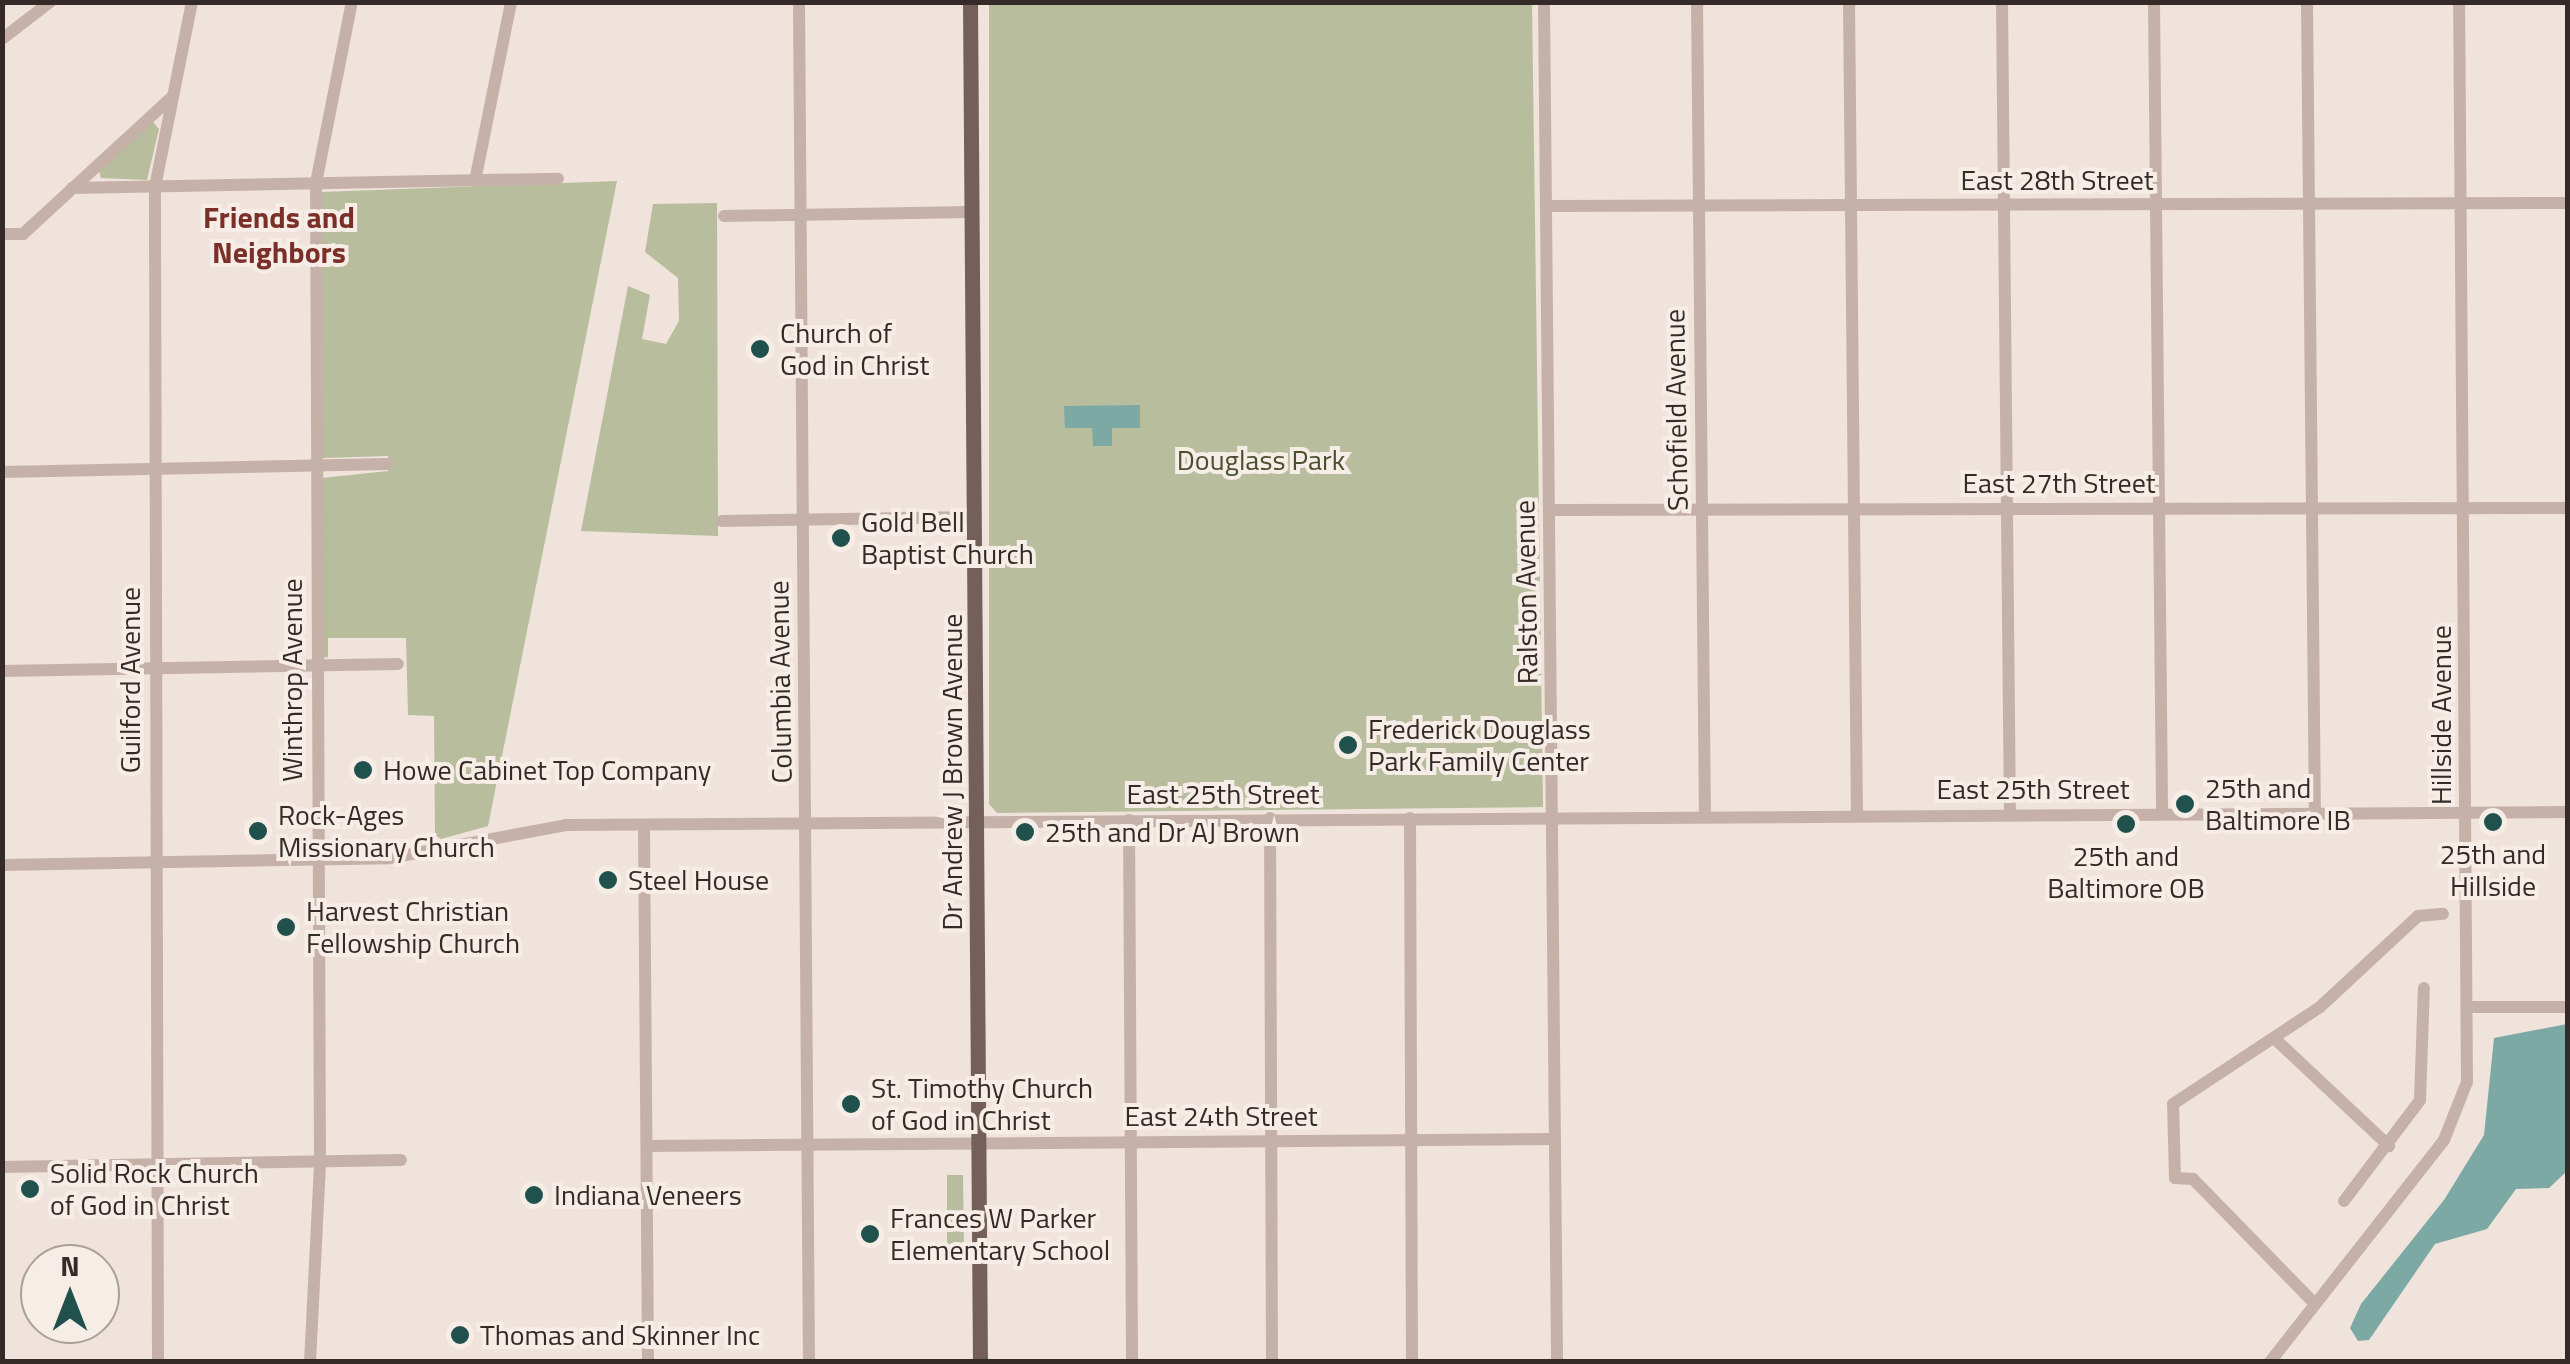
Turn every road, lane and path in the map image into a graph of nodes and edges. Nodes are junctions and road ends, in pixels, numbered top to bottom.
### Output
1 (50, 2) edge
2 (192, 2) edge
3 (352, 2) edge
4 (511, 2) edge
5 (799, 2) edge
6 (970, 2) edge
7 (1544, 2) edge
8 (1697, 2) edge
9 (1850, 2) edge
10 (2002, 2) edge
11 (2154, 2) edge
12 (2306, 2) edge
13 (2459, 2) edge
14 (2, 40) edge
15 (173, 96) junction
16 (558, 179) dead end
17 (476, 181) junction
18 (316, 183) junction
19 (155, 187) junction
20 (72, 188) junction
21 (2461, 203) junction
22 (2568, 203) edge
23 (1699, 204) junction
24 (1851, 204) junction
25 (2004, 204) junction
26 (2156, 204) junction
27 (2308, 204) junction
28 (1546, 206) junction
29 (971, 212) junction
30 (800, 214) junction
31 (724, 216) dead end
32 (2, 234) edge
33 (387, 464) dead end
34 (317, 468) junction
35 (155, 470) junction
36 (2, 472) edge
37 (2007, 508) junction
38 (2159, 508) junction
39 (2312, 508) junction
40 (2464, 508) junction
41 (2568, 508) edge
42 (1702, 509) junction
43 (1855, 509) junction
44 (1550, 510) junction
45 (804, 516) junction
46 (974, 517) junction
47 (722, 521) dead end
48 (398, 664) dead end
49 (316, 665) junction
50 (154, 666) junction
51 (2, 670) edge
52 (2568, 812) edge
53 (2162, 813) junction
54 (2010, 814) junction
55 (2315, 814) junction
56 (2466, 814) junction
57 (1857, 815) junction
58 (1705, 816) junction
59 (1552, 817) junction
60 (1270, 818) junction
61 (1410, 818) junction
62 (1129, 820) junction
63 (978, 821) junction
64 (806, 822) junction
65 (644, 824) junction
66 (318, 859) junction
67 (156, 862) junction
68 (2, 865) edge
69 (2443, 914) dead end
70 (2424, 988) dead end
71 (2568, 1007) edge
72 (2467, 1008) junction
73 (2274, 1038) junction
74 (1555, 1138) junction
75 (1410, 1140) junction
76 (1270, 1141) junction
77 (1130, 1142) junction
78 (979, 1143) junction
79 (808, 1144) junction
80 (648, 1146) junction
81 (2389, 1146) junction
82 (401, 1160) dead end
83 (320, 1162) junction
84 (158, 1164) junction
85 (2, 1167) edge
86 (2344, 1201) dead end
87 (2315, 1304) junction
88 (158, 1362) edge
89 (310, 1362) edge
90 (648, 1362) edge
91 (810, 1362) edge
92 (980, 1362) edge
93 (1132, 1362) edge
94 (1272, 1362) edge
95 (1412, 1362) edge
96 (1557, 1362) edge
97 (2270, 1362) edge

1 - 14 street
2 - 15 street, Guilford Avenue
3 - 18 street, Winthrop Avenue
4 - 17 street
5 - 30 street, Columbia Avenue
6 - 29 main road, Dr Andrew J Brown Avenue
7 - 28 street, Ralston Avenue
8 - 23 street, Schofield Avenue
9 - 24 street
10 - 25 street
11 - 26 street
12 - 27 street
13 - 21 street, Hillside Avenue
15 - 19 street, Guilford Avenue
15 - 20 street
16 - 17 street
17 - 18 street
18 - 19 street
18 - 34 street, Winthrop Avenue
19 - 20 street
19 - 35 street, Guilford Avenue
20 - 32 street
21 - 22 street, East 28th Street
21 - 27 street, East 28th Street
21 - 40 street, Hillside Avenue
23 - 24 street, East 28th Street
23 - 28 street, East 28th Street
23 - 42 street, Schofield Avenue
24 - 25 street, East 28th Street
24 - 43 street
25 - 26 street, East 28th Street
25 - 37 street
26 - 27 street, East 28th Street
26 - 38 street
27 - 39 street
28 - 44 street, Ralston Avenue
29 - 30 street
29 - 46 main road, Dr Andrew J Brown Avenue
30 - 31 street
30 - 45 street, Columbia Avenue
33 - 34 street
34 - 35 street
34 - 49 street, Winthrop Avenue
35 - 36 street
35 - 50 street, Guilford Avenue
37 - 38 street, East 27th Street
37 - 43 street, East 27th Street
37 - 54 street
38 - 39 street, East 27th Street
38 - 53 street
39 - 40 street, East 27th Street
39 - 55 street
40 - 41 street, East 27th Street
40 - 56 street, Hillside Avenue
42 - 43 street, East 27th Street
42 - 44 street, East 27th Street
42 - 58 street, Schofield Avenue
43 - 57 street
44 - 59 street, Ralston Avenue
45 - 46 street
45 - 47 street
45 - 64 street, Columbia Avenue
46 - 63 main road, Dr Andrew J Brown Avenue
48 - 49 street
49 - 50 street
49 - 66 street, Winthrop Avenue
50 - 51 street
50 - 67 street, Guilford Avenue
52 - 56 street, East 25th Street
53 - 54 street, East 25th Street
53 - 55 street, East 25th Street
54 - 57 street, East 25th Street
55 - 56 street, East 25th Street
56 - 72 street, Hillside Avenue
57 - 58 street, East 25th Street
58 - 59 street, East 25th Street
59 - 61 street, East 25th Street
59 - 74 street, Ralston Avenue
60 - 61 street, East 25th Street
60 - 62 street, East 25th Street
60 - 76 street
61 - 75 street
62 - 63 street, East 25th Street
62 - 77 street
63 - 64 street, East 25th Street
63 - 78 main road, Dr Andrew J Brown Avenue
64 - 65 street, East 25th Street
64 - 79 street, Columbia Avenue
65 - 66 street, East 25th Street
65 - 80 street
66 - 67 street, East 25th Street
66 - 83 street, Winthrop Avenue
67 - 68 street, East 25th Street
67 - 84 street, Guilford Avenue
69 - 73 street
70 - 81 street
71 - 72 street
72 - 87 street, Hillside Avenue
73 - 81 street
73 - 87 street
74 - 75 street, East 24th Street
74 - 96 street, Ralston Avenue
75 - 76 street, East 24th Street
75 - 95 street
76 - 77 street, East 24th Street
76 - 94 street
77 - 78 street, East 24th Street
77 - 93 street
78 - 79 street, East 24th Street
78 - 92 main road, Dr Andrew J Brown Avenue
79 - 80 street, East 24th Street
79 - 91 street, Columbia Avenue
80 - 90 street
81 - 86 street
82 - 83 street
83 - 84 street
83 - 89 street, Winthrop Avenue
84 - 85 street
84 - 88 street, Guilford Avenue
87 - 97 street, Hillside Avenue

